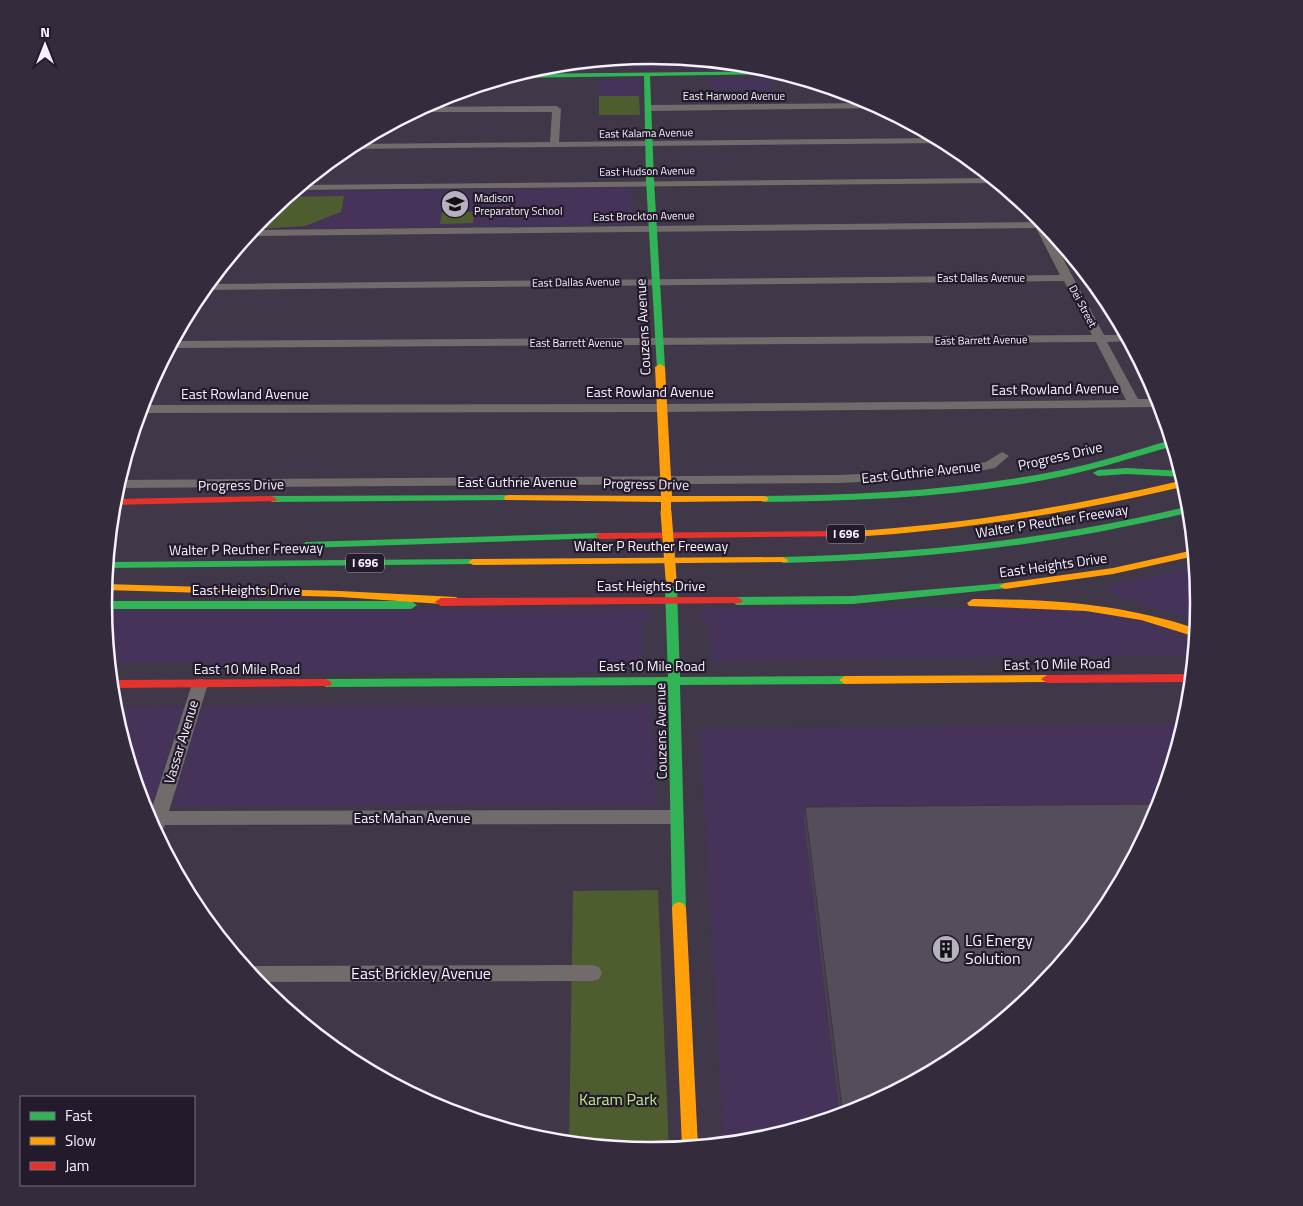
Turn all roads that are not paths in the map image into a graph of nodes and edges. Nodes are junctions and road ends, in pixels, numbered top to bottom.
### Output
1 (555, 72) edge
2 (752, 73) edge
3 (647, 74) junction
4 (861, 106) edge
5 (650, 108) junction
6 (434, 110) edge
7 (931, 142) edge
8 (650, 144) junction
9 (554, 145) junction
10 (365, 147) edge
11 (987, 181) edge
12 (650, 184) junction
13 (308, 188) edge
14 (1036, 225) edge
15 (653, 228) junction
16 (259, 234) edge
17 (1045, 234) edge
18 (1067, 278) junction
19 (656, 281) junction
20 (215, 287) edge
21 (1122, 338) edge
22 (1100, 339) junction
23 (659, 343) junction
24 (178, 345) edge
25 (1134, 403) junction
26 (1152, 403) edge
27 (663, 408) junction
28 (149, 409) edge
29 (1166, 445) edge
30 (1002, 456) dead end
31 (1174, 473) edge
32 (1050, 476) junction
33 (667, 482) junction
34 (126, 484) edge
35 (1177, 485) edge
36 (668, 498) junction
37 (122, 502) edge
38 (1182, 511) edge
39 (296, 546) dead end
40 (1188, 554) edge
41 (113, 566) edge
42 (112, 587) edge
43 (853, 600) junction
44 (456, 601) junction
45 (672, 601) junction
46 (112, 605) edge
47 (1190, 631) edge
48 (1185, 678) edge
49 (676, 681) junction
50 (119, 684) edge
51 (200, 684) junction
52 (156, 815) edge
53 (675, 817) junction
54 (159, 822) edge
55 (592, 973) dead end
56 (260, 974) edge
57 (690, 1141) edge

1 - 3 main road
2 - 3 main road
3 - 5 main road, Couzens Avenue
4 - 5 street, East Harwood Avenue
5 - 8 main road, Couzens Avenue
6 - 9 street
7 - 8 street, East Kalama Avenue
8 - 9 street, East Kalama Avenue
8 - 12 main road, Couzens Avenue
9 - 10 street, East Kalama Avenue
11 - 12 street, East Hudson Avenue
12 - 13 street, East Hudson Avenue
12 - 15 main road, Couzens Avenue
14 - 15 street, East Brockton Avenue
15 - 16 street, East Brockton Avenue
15 - 19 main road, Couzens Avenue
17 - 18 street, Dei Street
18 - 19 street, East Dallas Avenue
18 - 22 street, Dei Street
19 - 20 street, East Dallas Avenue
19 - 23 main road, Couzens Avenue
21 - 22 street, East Barrett Avenue
22 - 23 street, East Barrett Avenue
22 - 25 street, Dei Street
23 - 24 street, East Barrett Avenue
23 - 27 main road, Couzens Avenue
25 - 26 street, East Rowland Avenue
25 - 27 street, East Rowland Avenue
27 - 28 street, East Rowland Avenue
27 - 33 main road, Couzens Avenue
29 - 32 main road, Progress Drive
30 - 33 street, East Guthrie Avenue
31 - 32 main road
32 - 36 main road, Progress Drive
33 - 34 street, East Guthrie Avenue
33 - 36 main road, Couzens Avenue
35 - 39 main road, Walter P Reuther Freeway / I 696
36 - 37 main road, Progress Drive
36 - 45 main road, Couzens Avenue, bridge
38 - 41 main road, Walter P Reuther Freeway / I 696
40 - 43 main road, East Heights Drive
42 - 44 main road
43 - 45 main road, East Heights Drive
43 - 47 main road
44 - 45 main road, East Heights Drive
44 - 46 main road, East Heights Drive
45 - 49 main road, Couzens Avenue
48 - 49 main road, East 10 Mile Road
49 - 51 main road, East 10 Mile Road
49 - 53 main road, Couzens Avenue
50 - 51 main road, East 10 Mile Road
51 - 52 street, Vassar Avenue
53 - 54 street, East Mahan Avenue
53 - 57 main road, Couzens Avenue
55 - 56 street, East Brickley Avenue

